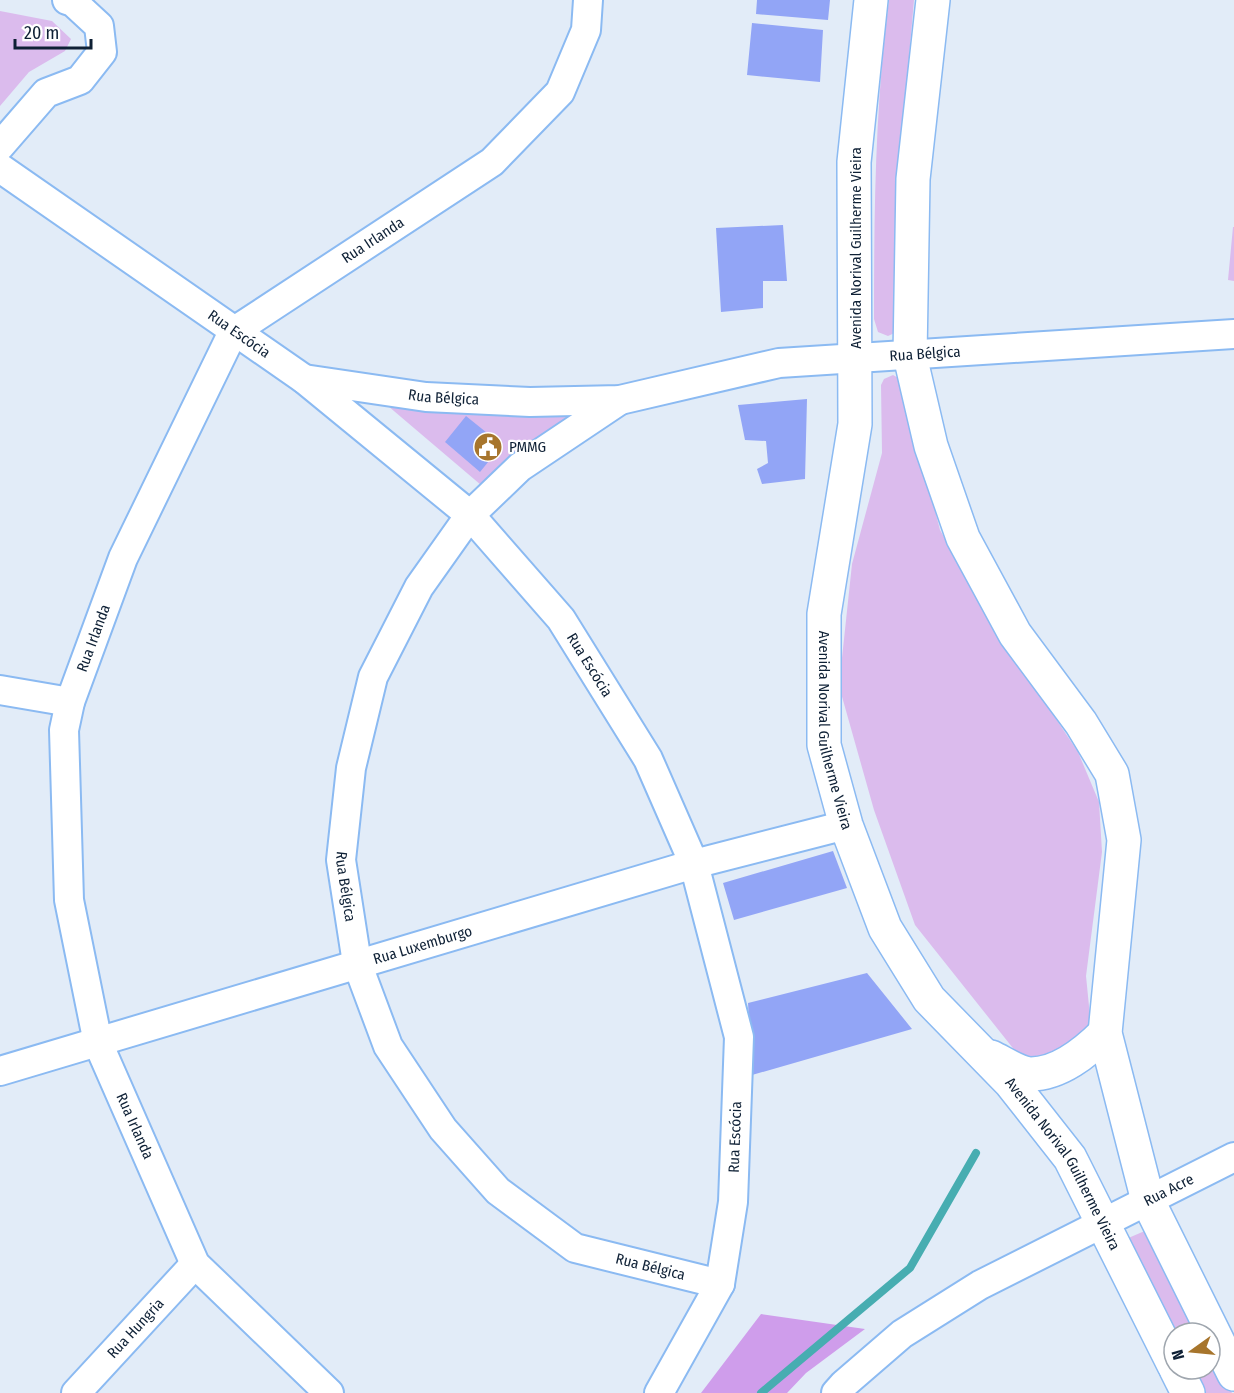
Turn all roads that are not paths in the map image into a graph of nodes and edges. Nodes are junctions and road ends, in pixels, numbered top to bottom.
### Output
1 (67, 0) edge
2 (588, 0) edge
3 (871, 0) edge
4 (933, 0) edge
5 (0, 146) edge
6 (0, 168) edge
7 (233, 332) junction
8 (1234, 334) edge
9 (910, 356) junction
10 (855, 358) junction
11 (304, 379) junction
12 (620, 400) junction
13 (470, 515) junction
14 (0, 690) edge
15 (70, 702) junction
16 (846, 825) junction
17 (694, 864) junction
18 (357, 963) junction
19 (1105, 1033) junction
20 (98, 1043) junction
21 (981, 1053) junction
22 (0, 1071) edge
23 (1234, 1157) edge
24 (1148, 1201) junction
25 (1102, 1221) junction
26 (195, 1264) junction
27 (720, 1284) junction
28 (1162, 1341) edge
29 (1234, 1374) edge
30 (76, 1393) edge
31 (329, 1393) edge
32 (659, 1393) edge
33 (836, 1393) edge

1 - 5 street
2 - 7 street, Rua Irlanda
3 - 10 street, Avenida Norival Guilherme Vieira
4 - 9 street
6 - 7 street, Rua Escócia
7 - 11 street, Rua Escócia
7 - 15 street, Rua Irlanda
8 - 9 street, Rua Bélgica
9 - 10 street, Rua Bélgica
9 - 19 street
10 - 12 street, Rua Bélgica
10 - 16 street, Avenida Norival Guilherme Vieira
11 - 12 street, Rua Bélgica
11 - 13 street, Rua Escócia
12 - 13 street, Rua Bélgica
13 - 17 street, Rua Escócia
13 - 18 street, Rua Bélgica
14 - 15 street
15 - 20 street, Rua Irlanda
16 - 17 street, Rua Luxemburgo
16 - 21 street, Avenida Norival Guilherme Vieira
17 - 18 street, Rua Luxemburgo
17 - 27 street, Rua Escócia
18 - 20 street, Rua Luxemburgo
18 - 27 street, Rua Bélgica
19 - 21 street
19 - 24 street
20 - 22 street, Rua Luxemburgo
20 - 26 street, Rua Irlanda
21 - 25 street, Avenida Norival Guilherme Vieira
23 - 24 street, Rua Acre
24 - 25 street, Rua Acre
24 - 29 street
25 - 28 street, Avenida Norival Guilherme Vieira
25 - 33 street, Rua Acre
26 - 30 street, Rua Hungria
26 - 31 street, Rua Irlanda
27 - 32 street, Rua Escócia

